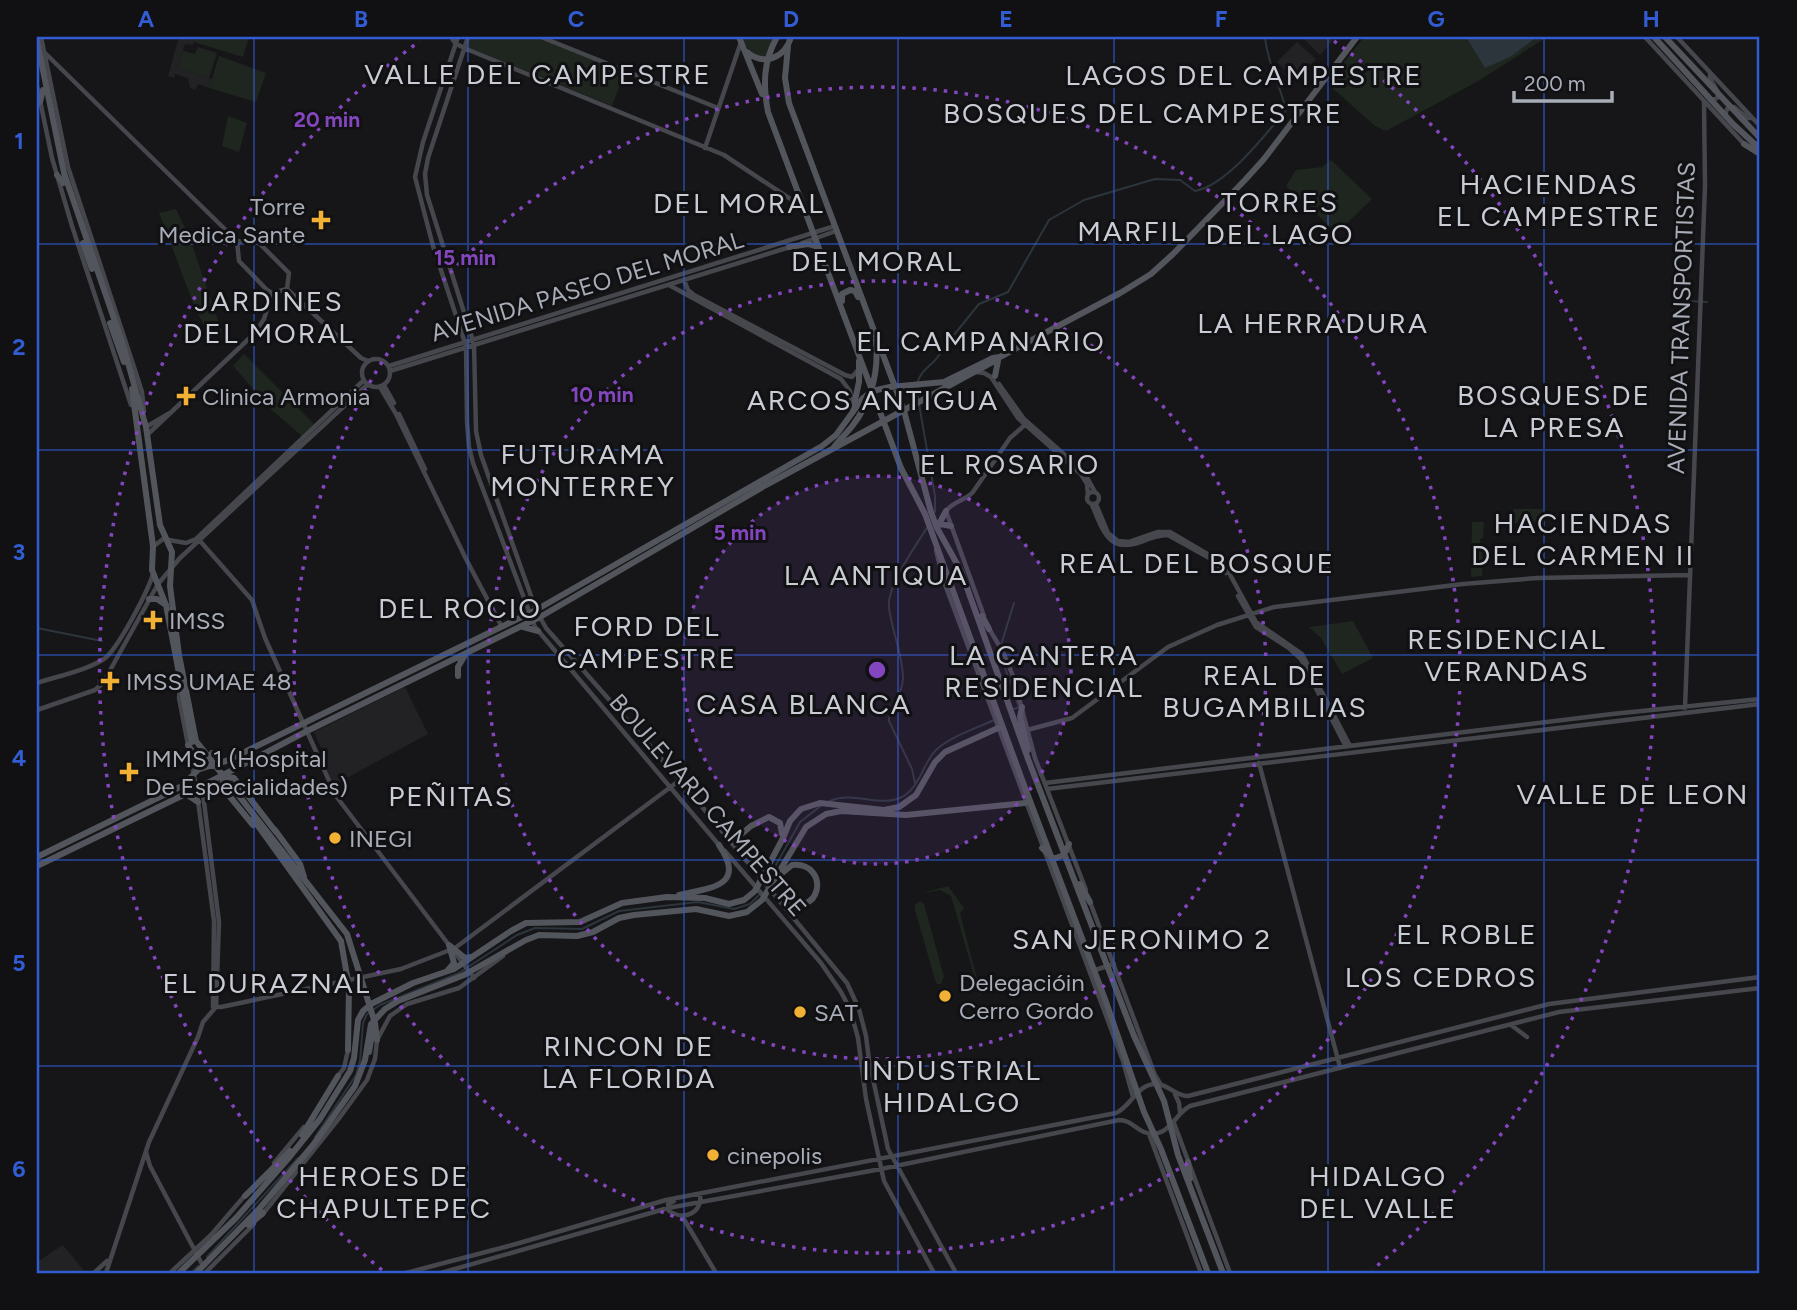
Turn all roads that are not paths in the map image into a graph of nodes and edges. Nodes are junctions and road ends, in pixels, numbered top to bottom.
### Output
1 (41, 37) edge
2 (451, 37) edge
3 (458, 37) edge
4 (468, 37) edge
5 (541, 37) edge
6 (777, 37) edge
7 (791, 37) edge
8 (1357, 37) edge
9 (1645, 37) edge
10 (1654, 37) edge
11 (1665, 37) edge
12 (1676, 37) edge
13 (739, 39) edge
14 (455, 43) junction
15 (37, 45) edge
16 (788, 46) junction
17 (464, 48) junction
18 (746, 51) junction
19 (44, 53) junction
20 (767, 60) junction
21 (37, 61) edge
22 (1710, 74) junction
23 (1690, 87) junction
24 (40, 88) edge
25 (40, 102) joint
26 (1704, 103) junction
27 (718, 108) junction
28 (768, 112) junction
29 (1714, 113) junction
30 (1752, 118) junction
31 (1760, 126) edge
32 (1706, 136) junction
33 (1736, 136) junction
34 (1760, 138) edge
35 (1744, 144) joint
36 (705, 148) junction
37 (1760, 154) edge
38 (61, 174) junction
39 (71, 179) junction
40 (63, 183) junction
41 (804, 208) junction
42 (835, 229) junction
43 (814, 236) junction
44 (237, 241) junction
45 (251, 242) junction
46 (789, 247) junction
47 (818, 248) junction
48 (93, 252) junction
49 (238, 257) junction
50 (740, 257) junction
51 (718, 270) junction
52 (288, 276) junction
53 (684, 280) junction
54 (662, 281) junction
55 (670, 285) junction
56 (287, 289) junction
57 (272, 293) junction
58 (726, 313) junction
59 (870, 320) junction
60 (106, 323) junction
61 (848, 324) junction
62 (874, 331) junction
63 (115, 335) junction
64 (474, 342) junction
65 (465, 344) junction
66 (123, 345) junction
67 (857, 349) junction
68 (131, 356) junction
69 (1000, 357) junction
70 (361, 358) junction
71 (368, 361) junction
72 (987, 363) junction
73 (364, 366) junction
74 (859, 366) junction
75 (390, 368) junction
76 (976, 372) junction
77 (995, 376) junction
78 (892, 377) junction
79 (366, 382) junction
80 (907, 385) junction
81 (382, 386) junction
82 (895, 387) junction
83 (881, 388) junction
84 (872, 391) junction
85 (876, 400) junction
86 (912, 407) junction
87 (904, 411) junction
88 (134, 412) junction
89 (851, 414) junction
90 (892, 416) junction
91 (883, 421) junction
92 (1026, 424) junction
93 (873, 427) junction
94 (146, 428) junction
95 (887, 432) junction
96 (911, 439) junction
97 (139, 444) junction
98 (834, 448) junction
99 (151, 461) junction
100 (918, 464) junction
101 (484, 466) junction
102 (901, 468) junction
103 (477, 474) junction
104 (1095, 492) junction
105 (1088, 495) junction
106 (1094, 504) junction
107 (946, 511) junction
108 (928, 513) junction
109 (951, 526) junction
110 (936, 527) junction
111 (167, 540) junction
112 (200, 541) junction
113 (153, 546) junction
114 (172, 568) junction
115 (153, 574) junction
116 (1689, 575) junction
117 (966, 583) junction
118 (158, 584) junction
119 (149, 599) junction
120 (166, 605) junction
121 (533, 611) junction
122 (1249, 615) junction
123 (540, 617) junction
124 (532, 621) junction
125 (503, 626) junction
126 (521, 627) junction
127 (989, 629) junction
128 (538, 631) junction
129 (465, 654) junction
130 (458, 676) dead end
131 (37, 683) edge
132 (181, 686) junction
133 (192, 695) dead end
134 (1760, 701) edge
135 (1022, 707) junction
136 (37, 710) edge
137 (1685, 710) junction
138 (190, 711) junction
139 (304, 724) junction
140 (1000, 727) junction
141 (1339, 727) junction
142 (1027, 730) junction
143 (307, 731) junction
144 (1342, 738) junction
145 (188, 745) junction
146 (1338, 748) junction
147 (1350, 749) junction
148 (212, 753) dead end
149 (1028, 759) junction
150 (1258, 761) junction
151 (194, 775) junction
152 (680, 780) junction
153 (212, 781) junction
154 (1045, 783) junction
155 (222, 787) junction
156 (670, 787) junction
157 (199, 788) junction
158 (1047, 789) junction
159 (186, 794) junction
160 (198, 802) junction
161 (1025, 803) junction
162 (257, 821) junction
163 (732, 842) junction
164 (1069, 844) junction
165 (719, 845) junction
166 (1042, 848) junction
167 (777, 849) junction
168 (1065, 852) junction
169 (37, 857) edge
170 (1052, 857) junction
171 (285, 863) junction
172 (37, 866) edge
173 (1072, 871) junction
174 (1058, 873) junction
175 (304, 879) junction
176 (774, 880) junction
177 (304, 890) junction
178 (776, 895) junction
179 (667, 897) junction
180 (1090, 902) junction
181 (1065, 907) junction
182 (330, 910) junction
183 (1075, 919) junction
184 (502, 937) junction
185 (1077, 942) junction
186 (451, 948) junction
187 (512, 948) junction
188 (1111, 965) junction
189 (1091, 971) junction
190 (1760, 977) edge
191 (474, 978) junction
192 (348, 980) junction
193 (1726, 982) junction
194 (413, 983) junction
195 (1760, 988) edge
196 (1718, 992) junction
197 (1129, 1007) junction
198 (214, 1008) junction
199 (374, 1023) junction
200 (1510, 1024) junction
201 (1131, 1027) junction
202 (1528, 1037) dead end
203 (377, 1040) junction
204 (348, 1050) joint
205 (1337, 1057) junction
206 (1143, 1058) junction
207 (365, 1060) junction
208 (1128, 1062) junction
209 (1340, 1067) junction
210 (338, 1076) junction
211 (1129, 1079) junction
212 (1158, 1084) junction
213 (1174, 1093) junction
214 (1135, 1094) junction
215 (1129, 1105) junction
216 (1180, 1112) junction
217 (1132, 1123) junction
218 (1172, 1125) junction
219 (1151, 1134) junction
220 (304, 1138) junction
221 (875, 1144) junction
222 (146, 1151) junction
223 (1178, 1155) junction
224 (890, 1158) junction
225 (879, 1160) junction
226 (1188, 1162) junction
227 (909, 1163) junction
228 (897, 1166) junction
229 (1168, 1166) junction
230 (881, 1169) junction
231 (867, 1171) junction
232 (902, 1175) junction
233 (884, 1181) junction
234 (1174, 1184) junction
235 (1192, 1191) junction
236 (697, 1195) junction
237 (245, 1196) junction
238 (1173, 1198) junction
239 (701, 1202) junction
240 (668, 1208) junction
241 (263, 1213) junction
242 (690, 1214) junction
243 (682, 1216) junction
244 (228, 1226) junction
245 (695, 1235) junction
246 (223, 1246) junction
247 (195, 1252) junction
248 (109, 1258) junction
249 (214, 1265) junction
250 (206, 1272) edge
251 (94, 1273) edge
252 (106, 1273) edge
253 (170, 1273) edge
254 (179, 1273) edge
255 (196, 1273) edge
256 (215, 1273) edge
257 (407, 1273) edge
258 (441, 1273) edge
259 (716, 1273) edge
260 (934, 1273) edge
261 (956, 1273) edge
262 (1201, 1273) edge
263 (1208, 1273) edge
264 (1223, 1273) edge
265 (1230, 1273) edge

1 - 19 street
2 - 14 street
3 - 14 street, BOULEVARD CAMPESTRE
4 - 17 street, BOULEVARD CAMPESTRE
5 - 27 street
6 - 20 main road
7 - 16 main road
8 - 69 main road
9 - 23 street
10 - 37 main road
11 - 34 main road
12 - 22 street
13 - 18 main road
13 - 27 street
14 - 17 street
14 - 65 street, BOULEVARD CAMPESTRE
15 - 19 street
15 - 38 main road
16 - 20 main road
16 - 42 main road
17 - 36 street
17 - 64 street, BOULEVARD CAMPESTRE
18 - 20 main road
18 - 28 main road
19 - 39 street
19 - 44 street
20 - 28 main road
21 - 24 main road
22 - 23 street
22 - 30 street
23 - 26 street
24 - 25 main road
24 - 40 main road
25 - 38 street
26 - 29 street
26 - 32 street, AVENIDA TRANSPORTISTAS
27 - 36 street
28 - 41 main road
29 - 32 street, AVENIDA TRANSPORTISTAS
29 - 33 street
30 - 31 street
30 - 33 street
32 - 116 street, AVENIDA TRANSPORTISTAS
33 - 35 street
35 - 37 main road
36 - 41 street
38 - 39 main road
38 - 40 main road
38 - 48 main road
38 - 60 street
39 - 48 street
40 - 63 main road
41 - 43 main road
42 - 43 street, AVENIDA PASEO DEL MORAL
42 - 59 main road
43 - 46 street, AVENIDA PASEO DEL MORAL
43 - 47 main road
43 - 50 street, AVENIDA PASEO DEL MORAL
44 - 45 street
44 - 49 street
45 - 49 street
45 - 52 street
46 - 47 main road
46 - 51 street, AVENIDA PASEO DEL MORAL
47 - 61 main road
48 - 66 main road
48 - 68 street
49 - 57 street
50 - 51 street
50 - 54 street, AVENIDA PASEO DEL MORAL
51 - 53 street, AVENIDA PASEO DEL MORAL
52 - 56 street
52 - 57 street
53 - 55 street, AVENIDA PASEO DEL MORAL
53 - 58 street
54 - 55 street
54 - 64 street, AVENIDA PASEO DEL MORAL
55 - 58 street
55 - 64 street, AVENIDA PASEO DEL MORAL
56 - 57 street
56 - 70 street
57 - 94 street
58 - 74 street
58 - 89 street
59 - 61 main road
59 - 62 main road
60 - 63 main road
60 - 88 street
61 - 67 main road
62 - 78 main road
62 - 84 main road
63 - 88 main road
64 - 65 street, AVENIDA PASEO DEL MORAL
64 - 101 street, BOULEVARD CAMPESTRE
65 - 75 street, AVENIDA PASEO DEL MORAL
65 - 103 street, BOULEVARD CAMPESTRE
66 - 68 main road
66 - 94 main road
67 - 74 main road
67 - 84 main road
68 - 94 street
69 - 72 main road
69 - 77 main road
70 - 71 street
70 - 73 street
71 - 73 street
71 - 75 street
72 - 76 main road
72 - 77 street
72 - 80 main road
73 - 79 street
74 - 89 main road
75 - 81 street
76 - 86 main road
76 - 92 street
77 - 92 street
78 - 80 main road
78 - 82 main road
79 - 81 street
79 - 111 street
79 - 112 street
80 - 82 main road
81 - 125 street
82 - 83 main road
82 - 87 main road
83 - 84 main road
83 - 85 main road
84 - 85 main road
84 - 89 main road
84 - 98 main road
85 - 90 main road
85 - 91 main road
86 - 87 main road
86 - 96 main road
87 - 90 main road
87 - 96 main road
88 - 97 main road
89 - 121 main road
90 - 91 main road
91 - 93 main road
91 - 95 main road
92 - 104 street
92 - 105 street
92 - 107 street
93 - 95 main road
93 - 98 main road
94 - 97 main road
94 - 99 main road
95 - 102 main road
96 - 100 main road
97 - 99 main road
97 - 113 main road
98 - 123 main road
99 - 111 main road
100 - 102 main road
100 - 108 main road
101 - 103 street
101 - 121 street, BOULEVARD CAMPESTRE
102 - 108 main road
103 - 121 street, BOULEVARD CAMPESTRE
104 - 105 street
104 - 106 street
105 - 106 street
106 - 122 street
107 - 109 street
107 - 110 main road
108 - 110 main road
109 - 110 main road
109 - 127 street
110 - 117 main road
110 - 140 main road
111 - 113 street
111 - 114 main road
112 - 114 street
112 - 139 street
113 - 115 main road
114 - 118 street
114 - 138 main road
115 - 118 main road
115 - 131 street
116 - 122 street
116 - 137 street, AVENIDA TRANSPORTISTAS
117 - 127 main road
117 - 149 main road
118 - 119 street
118 - 120 main road
119 - 120 main road
119 - 136 street
120 - 132 main road
121 - 123 street, BOULEVARD CAMPESTRE
121 - 124 street, BOULEVARD CAMPESTRE
121 - 125 main road
122 - 141 street
122 - 142 street
123 - 124 main road
123 - 152 street, BOULEVARD CAMPESTRE
124 - 126 main road
124 - 128 street, BOULEVARD CAMPESTRE
125 - 139 main road
126 - 128 main road
126 - 129 main road
127 - 135 street
128 - 156 street, BOULEVARD CAMPESTRE
129 - 130 main road
129 - 143 main road
132 - 145 street
132 - 162 main road
133 - 138 main road
134 - 137 street
135 - 142 street
135 - 149 main road
137 - 147 street
138 - 162 main road
139 - 143 street
139 - 151 main road
140 - 161 street
140 - 167 main road
140 - 170 main road
141 - 144 street
141 - 147 street
142 - 154 street
143 - 153 main road
143 - 186 street
144 - 146 street
144 - 147 street
145 - 148 main road
145 - 151 street
146 - 147 street
146 - 150 street
147 - 150 street
149 - 168 main road
150 - 154 street
150 - 158 street
150 - 205 street
151 - 157 street
151 - 169 main road
152 - 156 street
152 - 163 street, BOULEVARD CAMPESTRE
153 - 155 main road
153 - 157 main road
154 - 158 street
155 - 171 main road
155 - 175 main road
156 - 165 street, BOULEVARD CAMPESTRE
156 - 186 street
157 - 159 main road
157 - 160 street
157 - 198 street
158 - 164 street
159 - 160 main road
159 - 172 main road
160 - 198 street
161 - 166 street
161 - 176 main road
162 - 171 main road
162 - 175 main road
163 - 167 main road
163 - 178 street, BOULEVARD CAMPESTRE
164 - 168 main road
164 - 180 street
165 - 179 main road
165 - 221 street, BOULEVARD CAMPESTRE
166 - 170 main road
166 - 181 street
167 - 179 main road
168 - 170 main road
168 - 173 main road
170 - 174 main road
171 - 177 main road
173 - 174 main road
173 - 180 main road
173 - 188 main road
174 - 183 main road
175 - 182 main road
176 - 178 main road
176 - 187 main road
177 - 182 main road
177 - 192 main road
178 - 224 street, BOULEVARD CAMPESTRE
179 - 184 main road
180 - 188 street
181 - 183 main road
181 - 185 street
182 - 199 main road
183 - 185 main road
183 - 189 main road
184 - 186 main road
184 - 194 main road
185 - 189 street
186 - 191 street
186 - 192 street
186 - 194 main road
187 - 191 street
187 - 207 main road
188 - 189 street
188 - 197 street
188 - 201 main road
189 - 208 main road
189 - 211 street
190 - 193 street
191 - 203 street
192 - 198 street
192 - 204 main road
193 - 196 street
193 - 205 street
194 - 220 main road
195 - 196 street
196 - 200 street
197 - 201 main road
197 - 212 street
198 - 222 street
199 - 203 main road
199 - 207 main road
200 - 202 street
200 - 209 street
201 - 206 main road
203 - 241 street
204 - 210 street
205 - 209 street
205 - 213 street
206 - 208 main road
206 - 212 main road
207 - 246 main road
208 - 211 main road
208 - 214 main road
209 - 216 street
210 - 237 street
210 - 244 main road
211 - 214 street
212 - 213 street
212 - 214 street
212 - 218 main road
213 - 216 street
214 - 215 street
214 - 219 main road
215 - 217 street
215 - 224 street
216 - 218 street
217 - 219 street
217 - 227 street
218 - 219 street
218 - 223 main road
218 - 226 street
219 - 229 main road
219 - 238 street
220 - 237 main road
220 - 244 main road
221 - 224 street
221 - 225 street, BOULEVARD CAMPESTRE
222 - 247 street
222 - 248 street
223 - 229 main road
223 - 235 main road
224 - 225 street
224 - 228 street
225 - 230 street, BOULEVARD CAMPESTRE
225 - 236 street
226 - 235 main road
226 - 265 street
227 - 228 street
227 - 232 street
228 - 230 street
228 - 232 street
229 - 234 main road
230 - 231 street
230 - 233 street, BOULEVARD CAMPESTRE
231 - 233 street
231 - 239 street
232 - 261 street
233 - 260 street, BOULEVARD CAMPESTRE
234 - 238 main road
234 - 263 main road
235 - 264 main road
236 - 239 street
236 - 240 street
236 - 257 street
237 - 247 street
238 - 262 street
239 - 240 street
239 - 242 street
240 - 243 street
240 - 258 street
241 - 246 main road
241 - 249 street
242 - 243 street
242 - 245 street
243 - 245 street
244 - 254 main road
245 - 259 street
246 - 255 main road
247 - 250 street
247 - 253 street
248 - 251 street
248 - 252 street
249 - 250 street
249 - 256 street

